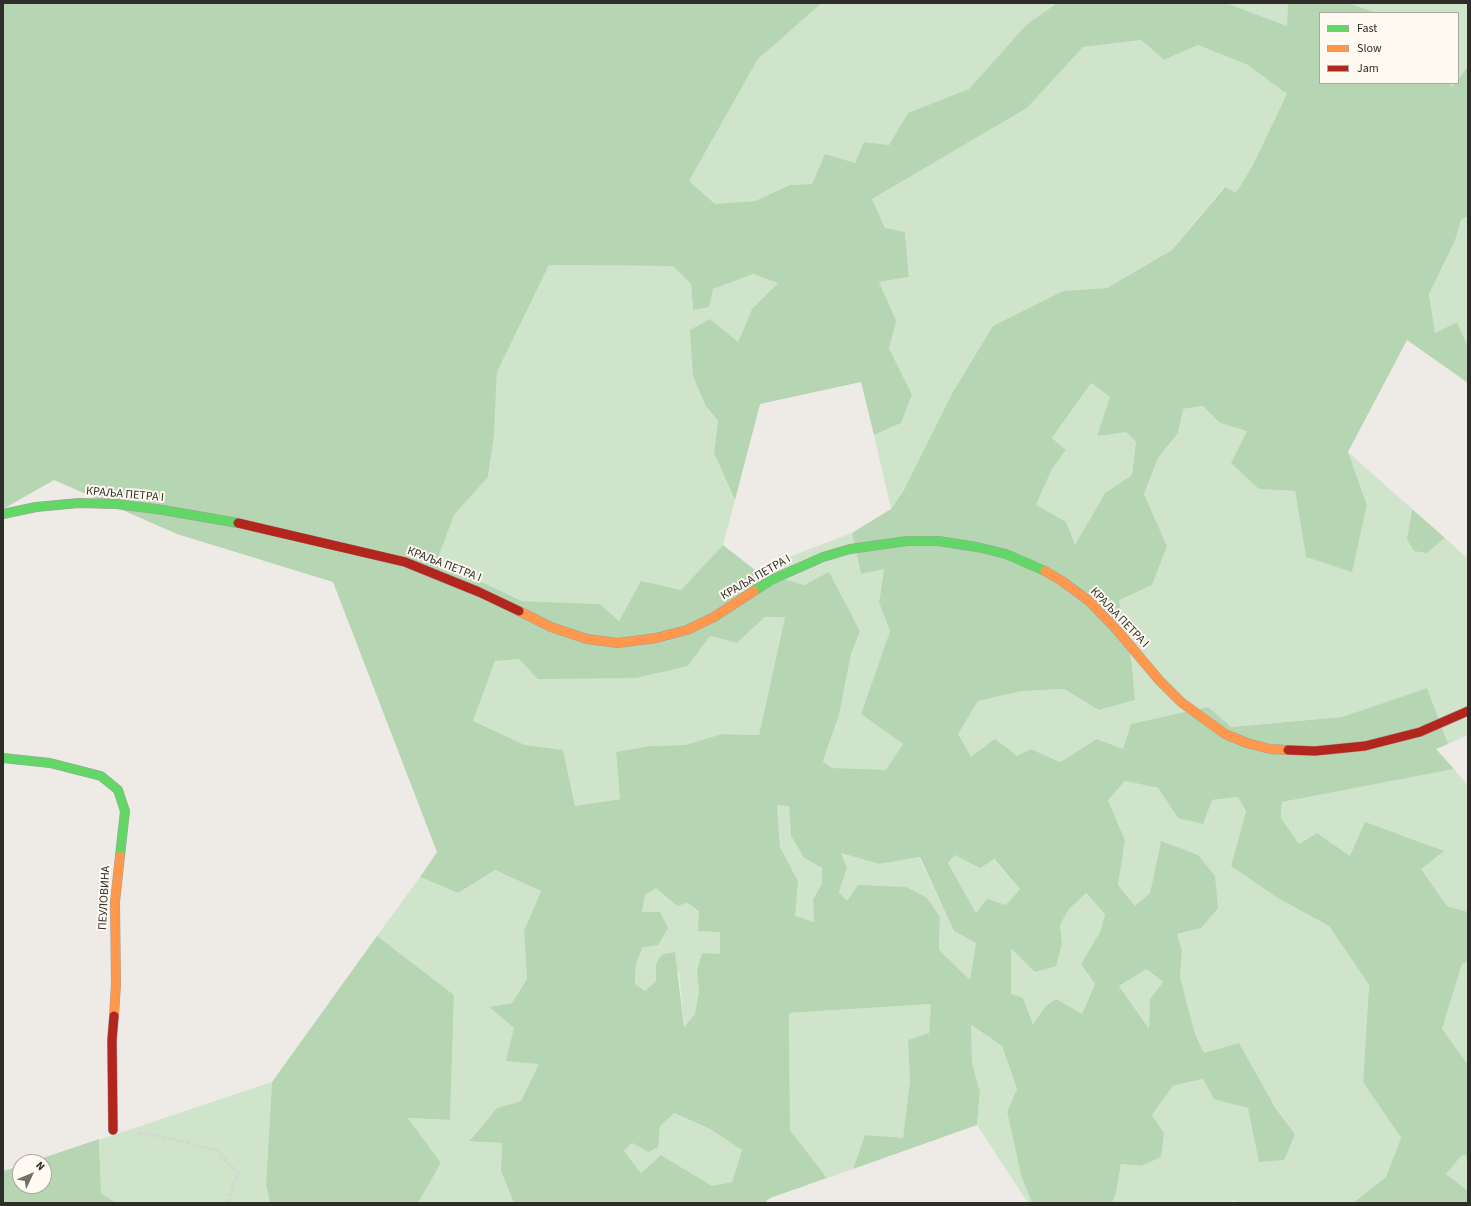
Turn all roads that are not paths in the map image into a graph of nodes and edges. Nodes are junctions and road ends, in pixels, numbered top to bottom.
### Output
1 (3, 514) edge
2 (1468, 711) edge
3 (3, 758) edge
4 (113, 1130) road end

1 - 2 street, КРАЉА ПЕТРА I
3 - 4 street, ПЕУЛОВИНА

